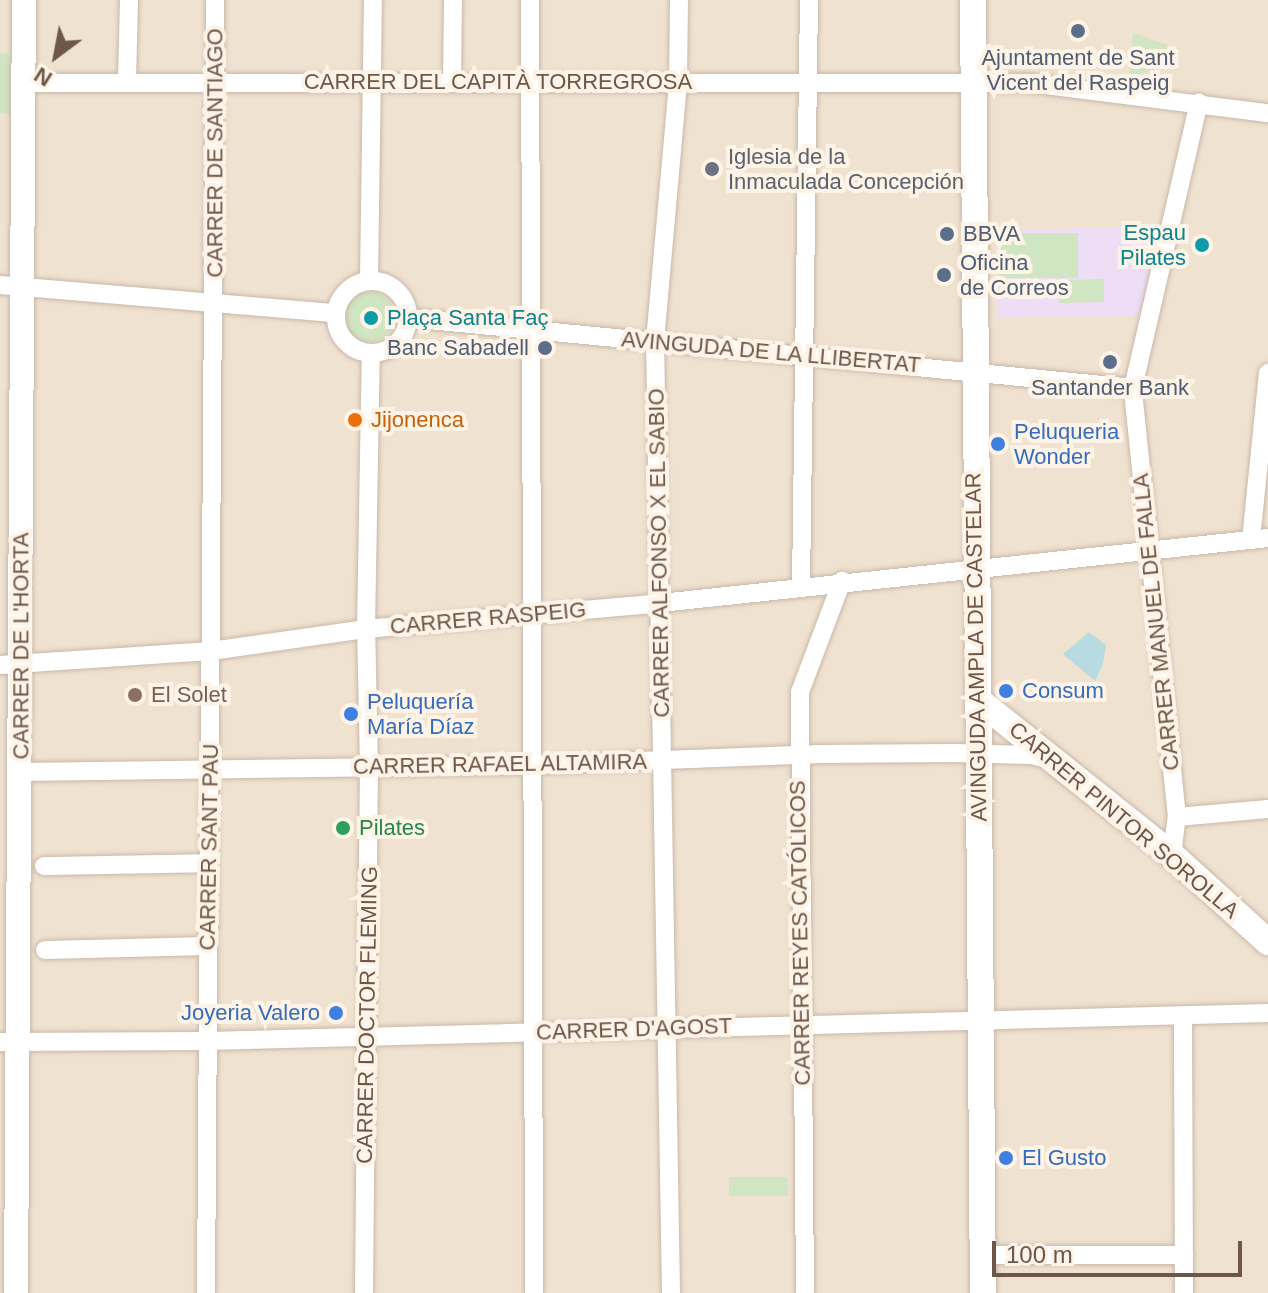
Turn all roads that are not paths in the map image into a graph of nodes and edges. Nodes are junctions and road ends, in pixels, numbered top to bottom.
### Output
1 (24, 0) edge
2 (129, 0) edge
3 (215, 0) edge
4 (373, 0) edge
5 (453, 0) edge
6 (530, 0) edge
7 (679, 0) edge
8 (809, 0) edge
9 (973, 0) edge
10 (127, 81) junction
11 (214, 82) junction
12 (452, 82) junction
13 (530, 82) junction
14 (678, 82) junction
15 (973, 82) junction
16 (23, 83) junction
17 (373, 83) junction
18 (809, 84) junction
19 (1199, 103) junction
20 (1268, 113) edge
21 (369, 281) junction
22 (10, 285) edge
23 (215, 305) junction
24 (336, 313) junction
25 (408, 318) junction
26 (530, 330) junction
27 (655, 341) junction
28 (371, 353) junction
29 (804, 354) junction
30 (973, 370) junction
31 (1268, 373) edge
32 (1133, 388) junction
33 (1259, 539) edge
34 (1148, 550) junction
35 (975, 567) junction
36 (842, 581) junction
37 (801, 586) junction
38 (661, 603) junction
39 (533, 615) junction
40 (366, 629) junction
41 (211, 651) junction
42 (10, 664) edge
43 (978, 700) junction
44 (798, 756) junction
45 (978, 756) junction
46 (661, 761) junction
47 (1056, 761) junction
48 (534, 765) junction
49 (369, 767) junction
50 (210, 771) junction
51 (21, 772) junction
52 (1268, 809) edge
53 (1177, 817) junction
54 (1172, 855) junction
55 (208, 863) junction
56 (44, 866) dead end
57 (1268, 942) edge
58 (208, 946) junction
59 (45, 950) dead end
60 (1268, 1013) edge
61 (1183, 1016) junction
62 (979, 1020) junction
63 (801, 1024) junction
64 (666, 1029) junction
65 (533, 1033) junction
66 (367, 1034) junction
67 (207, 1041) junction
68 (10, 1042) edge
69 (983, 1255) junction
70 (1184, 1255) junction
71 (16, 1293) edge
72 (206, 1293) edge
73 (364, 1293) edge
74 (534, 1293) edge
75 (671, 1293) edge
76 (805, 1293) edge
77 (983, 1293) edge
78 (1184, 1293) edge

1 - 16 street, CARRER DE L'HORTA
2 - 10 street
3 - 11 street, CARRER DE SANTIAGO
4 - 17 street
5 - 12 street
6 - 13 street
7 - 14 street, CARRER ALFONSO X EL SABIO
8 - 18 street
9 - 15 main road, AVINGUDA AMPLA DE CASTELAR
10 - 11 street, CARRER DEL CAPITÀ TORREGROSA
10 - 16 street, CARRER DEL CAPITÀ TORREGROSA
11 - 17 street, CARRER DEL CAPITÀ TORREGROSA
11 - 23 street, CARRER DE SANTIAGO
12 - 13 street, CARRER DEL CAPITÀ TORREGROSA
12 - 17 street, CARRER DEL CAPITÀ TORREGROSA
13 - 14 street, CARRER DEL CAPITÀ TORREGROSA
13 - 26 street
14 - 18 street, CARRER DEL CAPITÀ TORREGROSA
14 - 27 street, CARRER ALFONSO X EL SABIO
15 - 18 street, CARRER DEL CAPITÀ TORREGROSA
15 - 19 street, CARRER DEL CAPITÀ TORREGROSA
15 - 30 main road, AVINGUDA AMPLA DE CASTELAR
16 - 22 street, CARRER DE L'HORTA
17 - 21 street
18 - 29 street
19 - 20 street, CARRER DEL CAPITÀ TORREGROSA
19 - 32 street, CARRER MANUEL DE FALLA
21 - 24 street
21 - 25 street
22 - 23 street
22 - 42 street, CARRER DE L'HORTA
23 - 24 street
23 - 41 street, CARRER SANT PAU
24 - 28 street
25 - 26 street, AVINGUDA DE LA LLIBERTAT
25 - 28 street
26 - 27 street, AVINGUDA DE LA LLIBERTAT
26 - 39 street
27 - 29 street, AVINGUDA DE LA LLIBERTAT
27 - 38 street, CARRER ALFONSO X EL SABIO
28 - 40 street, CARRER DOCTOR FLEMING
29 - 30 street, AVINGUDA DE LA LLIBERTAT
29 - 37 street
30 - 32 street, AVINGUDA DE LA LLIBERTAT
30 - 35 main road, AVINGUDA AMPLA DE CASTELAR
31 - 33 street
32 - 34 street, CARRER MANUEL DE FALLA
33 - 34 street, CARRER RASPEIG
34 - 35 street, CARRER RASPEIG
34 - 53 street, CARRER MANUEL DE FALLA
35 - 36 street, CARRER RASPEIG
35 - 43 main road, AVINGUDA AMPLA DE CASTELAR
36 - 37 street, CARRER RASPEIG
36 - 44 street, CARRER REYES CATÓLICOS
37 - 38 street, CARRER RASPEIG
38 - 39 street, CARRER RASPEIG
38 - 46 street, CARRER ALFONSO X EL SABIO
39 - 40 street, CARRER RASPEIG
39 - 48 street
40 - 41 street, CARRER RASPEIG
40 - 49 street, CARRER DOCTOR FLEMING
41 - 42 street, CARRER RASPEIG
41 - 50 street, CARRER SANT PAU
42 - 51 street, CARRER DE L'HORTA
43 - 45 main road, AVINGUDA AMPLA DE CASTELAR
43 - 47 main road, CARRER PINTOR SOROLLA
44 - 45 street, CARRER RAFAEL ALTAMIRA
44 - 46 street, CARRER RAFAEL ALTAMIRA
44 - 63 street, CARRER REYES CATÓLICOS
45 - 47 street, CARRER RAFAEL ALTAMIRA
45 - 62 main road, AVINGUDA AMPLA DE CASTELAR
46 - 48 street, CARRER RAFAEL ALTAMIRA
46 - 64 street, CARRER ALFONSO X EL SABIO
47 - 54 main road, CARRER PINTOR SOROLLA
48 - 49 street, CARRER RAFAEL ALTAMIRA
48 - 65 street
49 - 50 street, CARRER RAFAEL ALTAMIRA
49 - 66 street, CARRER DOCTOR FLEMING
50 - 51 street, CARRER RAFAEL ALTAMIRA
50 - 55 street, CARRER SANT PAU
51 - 68 street, CARRER DE L'HORTA
52 - 53 street
53 - 54 street, CARRER MANUEL DE FALLA
54 - 57 main road, CARRER PINTOR SOROLLA
55 - 56 street
55 - 58 street, CARRER SANT PAU
58 - 59 street
58 - 67 street, CARRER SANT PAU
60 - 61 street, CARRER D'AGOST
61 - 62 street, CARRER D'AGOST
61 - 70 street
62 - 63 street, CARRER D'AGOST
62 - 69 main road, AVINGUDA AMPLA DE CASTELAR
63 - 64 street, CARRER D'AGOST
63 - 76 street, CARRER REYES CATÓLICOS
64 - 65 street, CARRER D'AGOST
64 - 75 street, CARRER ALFONSO X EL SABIO
65 - 66 street, CARRER D'AGOST
65 - 74 street
66 - 67 street, CARRER D'AGOST
66 - 73 street, CARRER DOCTOR FLEMING
67 - 68 street, CARRER D'AGOST
67 - 72 street, CARRER SANT PAU
68 - 71 street, CARRER DE L'HORTA
69 - 70 street
69 - 77 main road, AVINGUDA AMPLA DE CASTELAR
70 - 78 street

